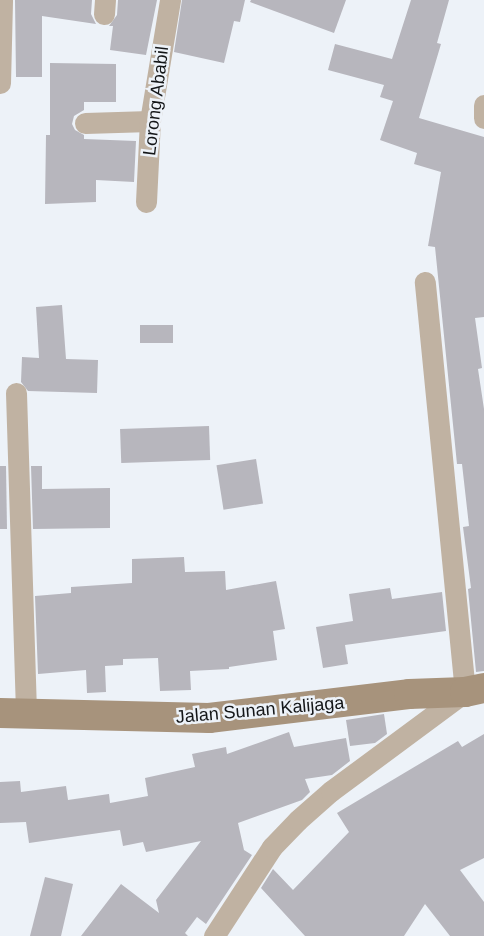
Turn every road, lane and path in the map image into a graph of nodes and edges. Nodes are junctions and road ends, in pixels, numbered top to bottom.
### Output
1 (2, 0) edge
2 (170, 0) edge
3 (0, 83) edge
4 (484, 105) edge
5 (484, 118) edge
6 (150, 121) junction
7 (85, 123) dead end
8 (146, 202) dead end
9 (425, 282) dead end
10 (16, 393) dead end
11 (475, 690) edge
12 (13, 713) edge
13 (214, 936) edge

1 - 3 street
2 - 6 street, Lorong Ababil
4 - 5 street
6 - 7 street
6 - 8 street, Lorong Ababil
9 - 11 street
10 - 12 street
11 - 12 street, Jalan Sunan Kalijaga
11 - 13 street

